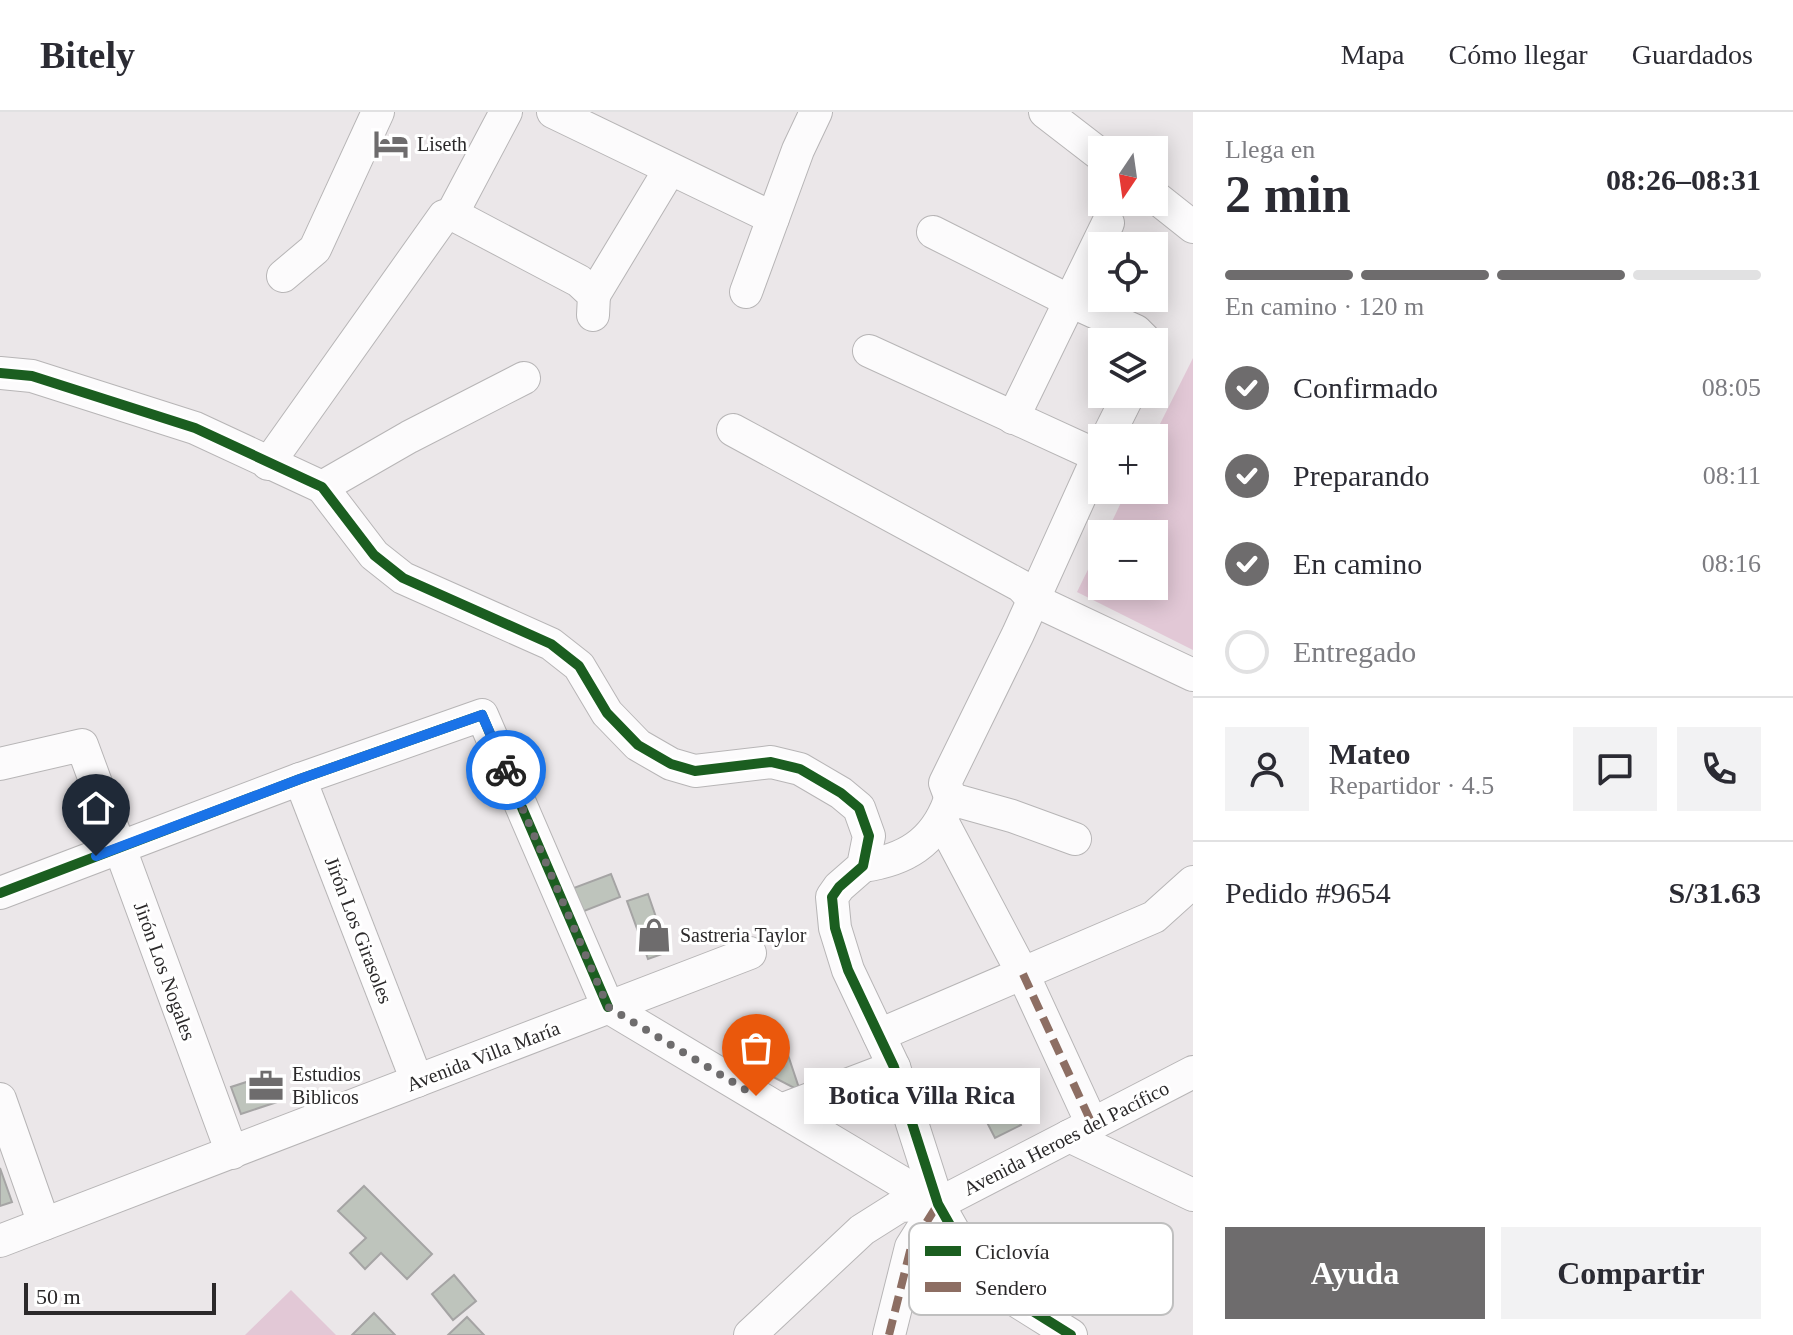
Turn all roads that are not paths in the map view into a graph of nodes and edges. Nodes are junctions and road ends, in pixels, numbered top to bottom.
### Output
1 (378, 112) edge
2 (506, 112) edge
3 (553, 112) edge
4 (816, 112) edge
5 (1045, 112) edge
6 (1088, 145) edge
7 (670, 169) junction
8 (1168, 207) edge
9 (452, 214) junction
10 (773, 218) junction
11 (1108, 223) dead end
12 (1193, 227) edge
13 (933, 232) dead end
14 (283, 276) dead end
15 (746, 292) dead end
16 (1068, 300) junction
17 (1129, 328) edge
18 (869, 351) dead end
19 (0, 373) edge
20 (524, 378) dead end
21 (1013, 418) junction
22 (733, 430) dead end
23 (1088, 442) edge
24 (268, 464) junction
25 (1088, 478) edge
26 (322, 487) junction
27 (1034, 600) junction
28 (1193, 675) edge
29 (0, 764) edge
30 (300, 779) junction
31 (946, 810) junction
32 (1075, 839) dead end
33 (120, 847) junction
34 (863, 866) junction
35 (1193, 882) edge
36 (0, 893) edge
37 (750, 953) dead end
38 (1023, 974) junction
39 (608, 1007) junction
40 (879, 1035) junction
41 (894, 1067) junction
42 (1193, 1072) edge
43 (417, 1081) junction
44 (0, 1099) edge
45 (781, 1110) junction
46 (1081, 1130) junction
47 (232, 1153) junction
48 (1193, 1195) edge
49 (938, 1204) junction
50 (926, 1223) edge
51 (949, 1223) edge
52 (44, 1224) junction
53 (0, 1241) edge
54 (909, 1255) edge
55 (1039, 1315) edge
56 (750, 1335) edge
57 (889, 1335) edge
58 (1071, 1335) edge

1 - 14 street
2 - 9 street
3 - 7 street
4 - 10 street
5 - 6 street
7 - 9 street
7 - 10 street
8 - 12 street
9 - 24 street
10 - 15 street
11 - 16 street
13 - 16 street
16 - 17 street
16 - 21 street
18 - 21 street
19 - 24 street
20 - 26 street
21 - 23 street
22 - 27 street
24 - 26 street
25 - 27 street
26 - 34 street
27 - 28 street
27 - 31 street
29 - 33 street, Jirón Los Nogales
30 - 33 street
30 - 39 street
30 - 43 street, Jirón Los Girasoles
31 - 32 street
31 - 34 street
31 - 38 street
33 - 36 street
33 - 47 street, Jirón Los Nogales
34 - 40 street
35 - 38 street
37 - 39 street, Avenida Villa María
38 - 40 street
38 - 46 street
39 - 43 street, Avenida Villa María
39 - 45 street
40 - 41 street
41 - 45 street
41 - 49 street
42 - 46 street, Avenida Heroes del Pacífico
43 - 47 street, Avenida Villa María
44 - 52 street
45 - 49 street
46 - 48 street
46 - 49 street, Avenida Heroes del Pacífico
47 - 52 street, Avenida Villa María
49 - 50 street
49 - 51 street
49 - 56 street
52 - 53 street, Avenida Villa María
54 - 57 street
55 - 58 street

